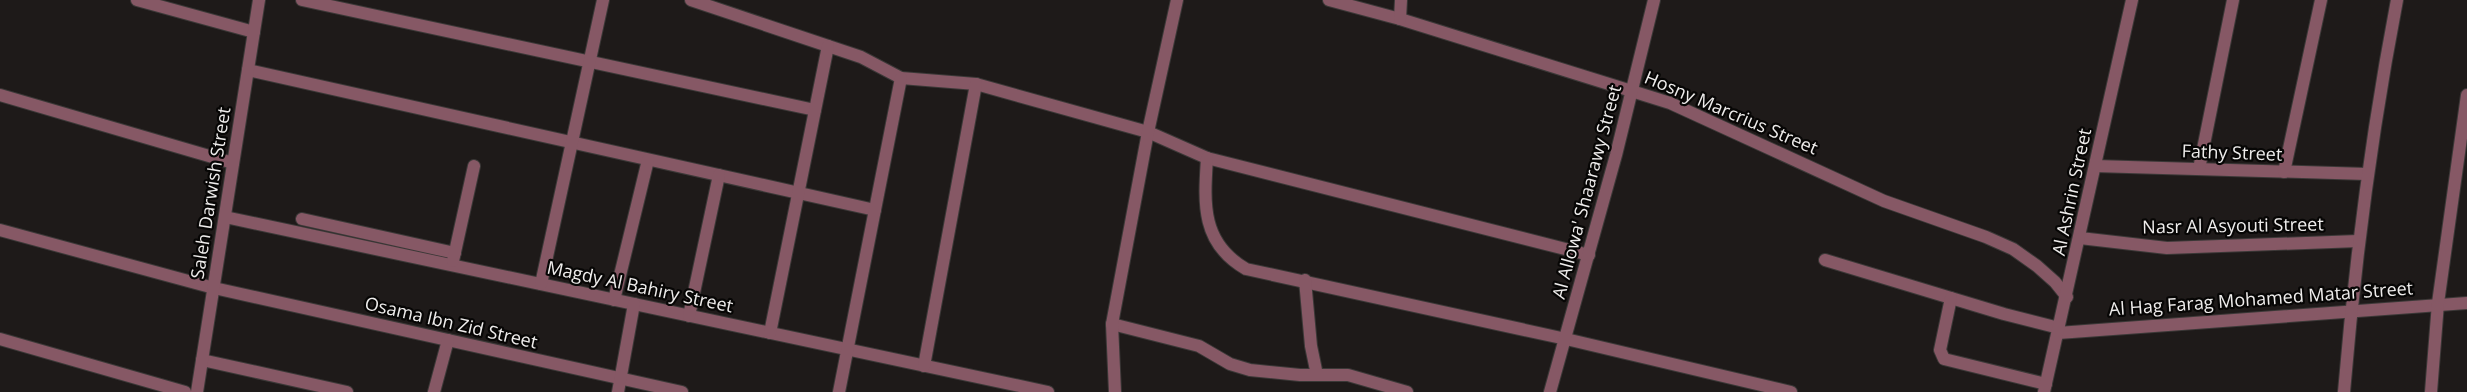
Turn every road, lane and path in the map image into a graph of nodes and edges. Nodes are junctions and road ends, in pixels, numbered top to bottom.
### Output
1 (137, 0) edge
2 (259, 0) edge
3 (302, 0) edge
4 (603, 0) edge
5 (691, 0) edge
6 (1177, 0) edge
7 (1329, 0) edge
8 (1401, 0) edge
9 (1654, 0) edge
10 (2132, 0) edge
11 (2233, 0) edge
12 (2321, 0) edge
13 (2397, 0) edge
14 (1400, 19) junction
15 (254, 32) junction
16 (828, 46) junction
17 (590, 62) junction
18 (248, 70) junction
19 (901, 78) junction
20 (976, 84) junction
21 (1632, 89) junction
22 (0, 95) edge
23 (2467, 95) edge
24 (815, 110) junction
25 (1148, 132) junction
26 (572, 143) junction
27 (1207, 158) junction
28 (648, 160) junction
29 (233, 163) junction
30 (474, 166) dead end
31 (2096, 166) junction
32 (2199, 169) junction
33 (2284, 172) junction
34 (2367, 174) junction
35 (719, 176) junction
36 (799, 193) junction
37 (875, 210) junction
38 (224, 217) junction
39 (302, 219) dead end
40 (0, 230) edge
41 (2080, 238) junction
42 (2358, 240) junction
43 (1589, 255) junction
44 (454, 259) junction
45 (1826, 260) dead end
46 (1305, 280) junction
47 (541, 284) junction
48 (214, 288) junction
49 (2067, 297) junction
50 (1951, 298) junction
51 (614, 300) junction
52 (2438, 303) junction
53 (2467, 303) edge
54 (634, 304) junction
55 (2351, 310) junction
56 (688, 316) junction
57 (1112, 324) junction
58 (2059, 330) junction
59 (770, 333) junction
60 (1566, 338) junction
61 (0, 339) edge
62 (448, 340) junction
63 (848, 350) junction
64 (202, 360) junction
65 (924, 366) junction
66 (1317, 375) junction
67 (621, 378) junction
68 (2045, 388) edge
69 (185, 392) edge
70 (197, 392) edge
71 (347, 392) edge
72 (434, 392) edge
73 (618, 392) edge
74 (682, 392) edge
75 (839, 392) edge
76 (1048, 392) edge
77 (1115, 392) edge
78 (1408, 392) edge
79 (1550, 392) edge
80 (1788, 392) edge
81 (2344, 392) edge
82 (2431, 392) edge

1 - 15 street
2 - 15 street, Saleh Darwish Street
3 - 17 street
4 - 17 street
5 - 16 street
6 - 25 street
7 - 14 street, Hosny Marcrius Street
8 - 14 street
9 - 21 street, Al Allowa' Shaarawy Street
10 - 31 street, Al Ashrin Street
11 - 32 street
12 - 33 street
13 - 34 street
14 - 21 street, Hosny Marcrius Street
15 - 18 street, Saleh Darwish Street
16 - 19 street
16 - 24 street
17 - 24 street
17 - 26 street
18 - 26 street
18 - 29 street, Saleh Darwish Street
19 - 20 street
19 - 37 street
20 - 25 street
20 - 65 street
21 - 43 street, Al Allowa' Shaarawy Street
21 - 49 street, Hosny Marcrius Street
22 - 29 street
23 - 52 street
24 - 36 street
25 - 27 street
25 - 57 street
26 - 28 street
26 - 47 street
27 - 43 street
27 - 46 street
28 - 35 street
28 - 51 street
29 - 38 street, Saleh Darwish Street
30 - 44 street
31 - 32 street, Fathy Street
31 - 41 street, Al Ashrin Street
32 - 33 street, Fathy Street
33 - 34 street, Fathy Street
34 - 42 street
35 - 36 street
35 - 56 street
36 - 37 street
36 - 59 street
37 - 63 street
38 - 44 street, Magdy Al Bahiry Street
38 - 48 street, Saleh Darwish Street
39 - 44 street
40 - 48 street, Osama Ibn Zid Street
41 - 42 street, Nasr Al Asyouti Street
41 - 49 street, Al Ashrin Street
42 - 55 street
43 - 60 street, Al Allowa' Shaarawy Street
44 - 47 street, Magdy Al Bahiry Street
45 - 50 street
46 - 60 street
46 - 66 street
47 - 51 street, Magdy Al Bahiry Street
48 - 62 street, Osama Ibn Zid Street
48 - 64 street, Saleh Darwish Street
49 - 58 street, Al Ashrin Street
50 - 58 street
50 - 68 street
51 - 54 street, Magdy Al Bahiry Street
52 - 53 street, Al Hag Farag Mohamed Matar Street
52 - 55 street, Al Hag Farag Mohamed Matar Street
52 - 82 street
54 - 56 street, Magdy Al Bahiry Street
54 - 67 street
55 - 58 street, Al Hag Farag Mohamed Matar Street
55 - 81 street
56 - 59 street, Magdy Al Bahiry Street
57 - 66 street
57 - 77 street
58 - 68 street, Al Ashrin Street
59 - 63 street, Magdy Al Bahiry Street
60 - 79 street, Al Allowa' Shaarawy Street
60 - 80 street
61 - 69 street
62 - 67 street, Osama Ibn Zid Street
62 - 72 street
63 - 65 street, Magdy Al Bahiry Street
63 - 75 street
64 - 70 street, Saleh Darwish Street
64 - 71 street
65 - 76 street, Magdy Al Bahiry Street
66 - 78 street
67 - 73 street
67 - 74 street, Osama Ibn Zid Street

